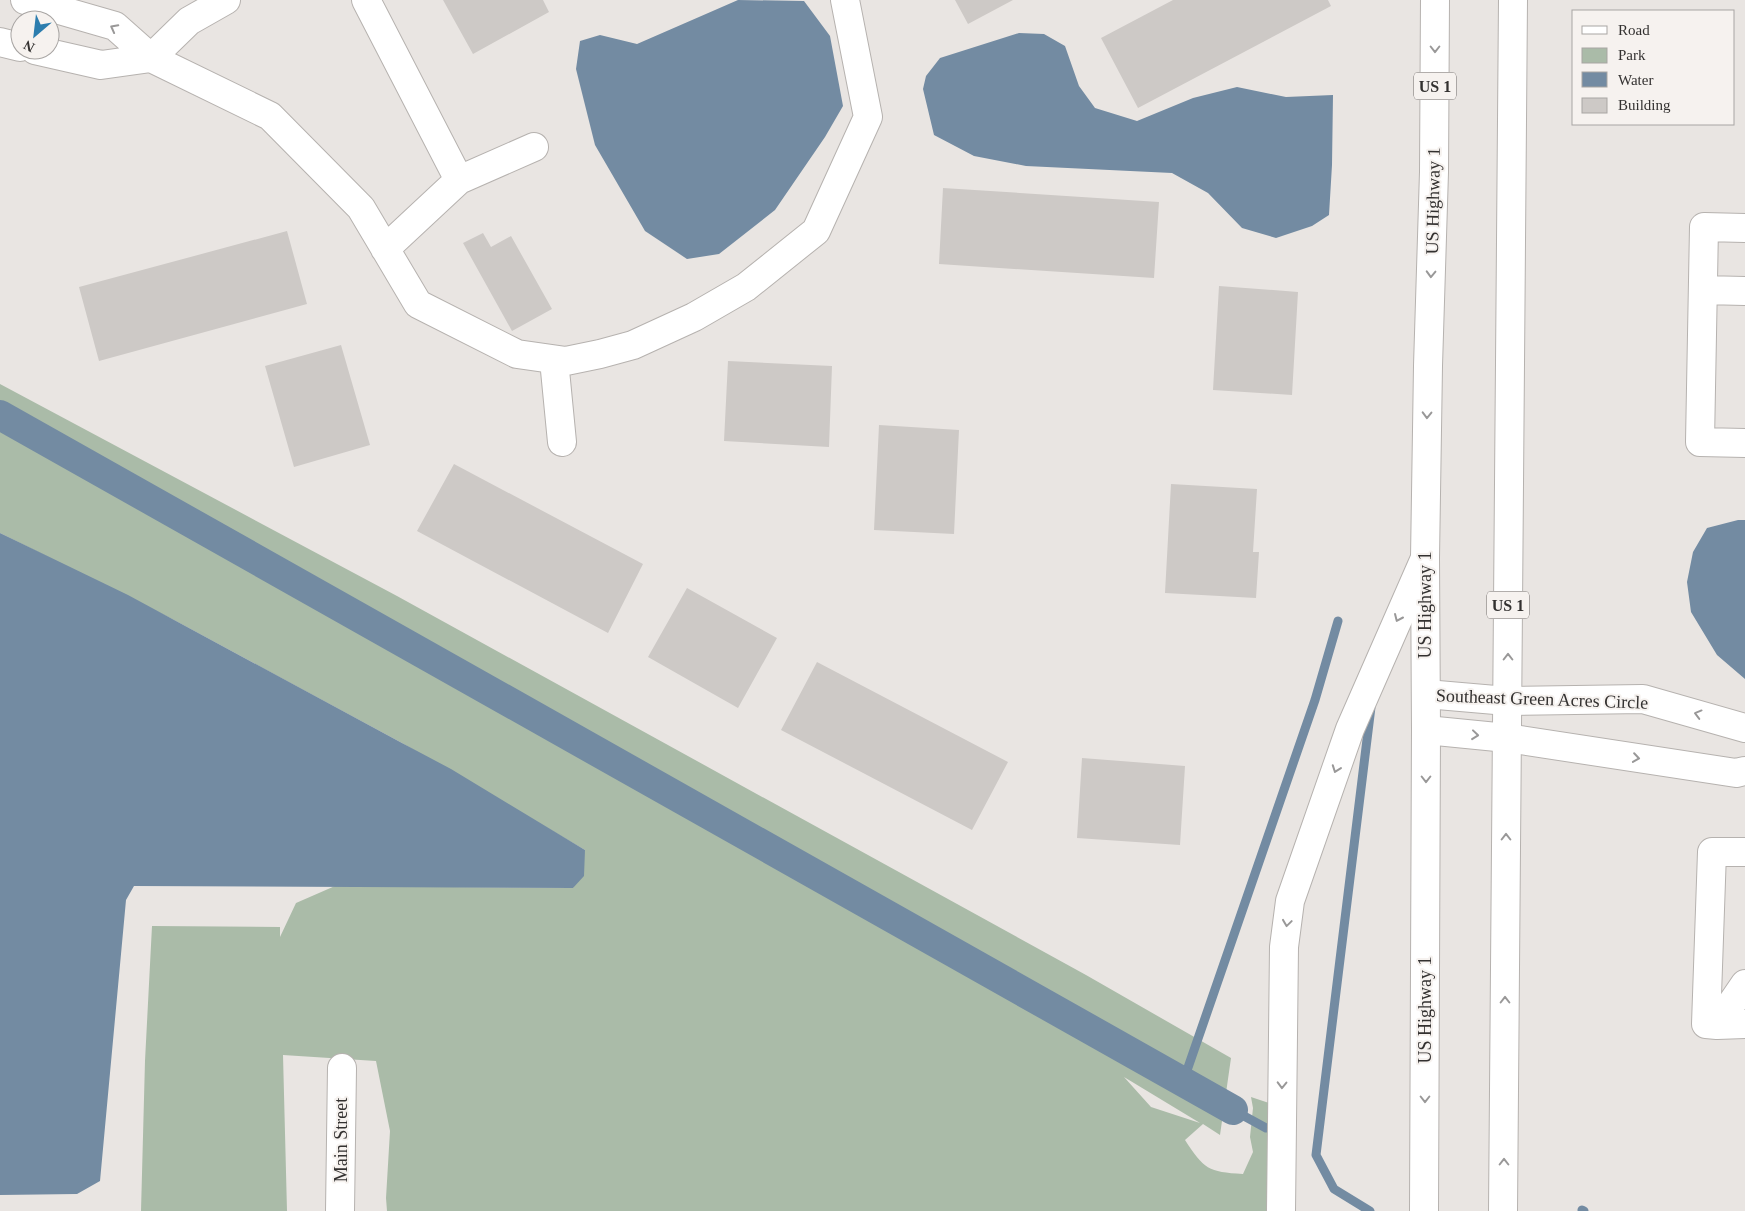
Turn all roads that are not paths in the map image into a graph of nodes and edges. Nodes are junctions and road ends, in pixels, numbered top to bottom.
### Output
1 (25, 0) edge
2 (226, 0) edge
3 (366, 0) edge
4 (845, 0) edge
5 (1435, 0) edge
6 (1513, 0) edge
7 (60, 56) edge
8 (152, 58) junction
9 (534, 148) dead end
10 (459, 180) junction
11 (1745, 228) edge
12 (385, 249) junction
13 (1703, 290) junction
14 (1745, 291) edge
15 (554, 360) junction
16 (562, 442) dead end
17 (1745, 442) edge
18 (1425, 558) junction
19 (1426, 694) junction
20 (1507, 701) junction
21 (1745, 728) edge
22 (1426, 730) junction
23 (1507, 738) junction
24 (1745, 771) edge
25 (1745, 852) edge
26 (1745, 984) edge
27 (1745, 1024) edge
28 (1718, 1025) junction
29 (342, 1068) dead end
30 (340, 1211) edge
31 (1281, 1211) edge
32 (1424, 1211) edge
33 (1503, 1211) edge

8 -> 1 main road
2 - 8 main road
3 - 10 main road
4 - 15 main road
5 -> 18 main road, US Highway 1 / US 1
20 -> 6 main road, US 1
7 - 8 main road
8 - 12 main road
9 - 10 main road
10 - 12 main road
11 - 13 main road
12 - 15 main road
13 - 14 main road
13 - 17 main road
15 - 16 main road
18 - 19 main road, US Highway 1 / US 1
18 -> 31 main road
19 - 20 main road, Southeast Green Acres Circle
19 - 22 main road, US Highway 1 / US 1
21 -> 20 main road, Southeast Green Acres Circle
20 - 23 main road, US 1
22 -> 23 main road, Southeast Green Acres Circle
22 -> 32 main road, US Highway 1 / US 1
23 -> 24 main road, Southeast Green Acres Circle
33 -> 23 main road, US 1
25 - 28 main road
26 - 28 main road
27 - 28 main road
29 - 30 main road, Main Street

